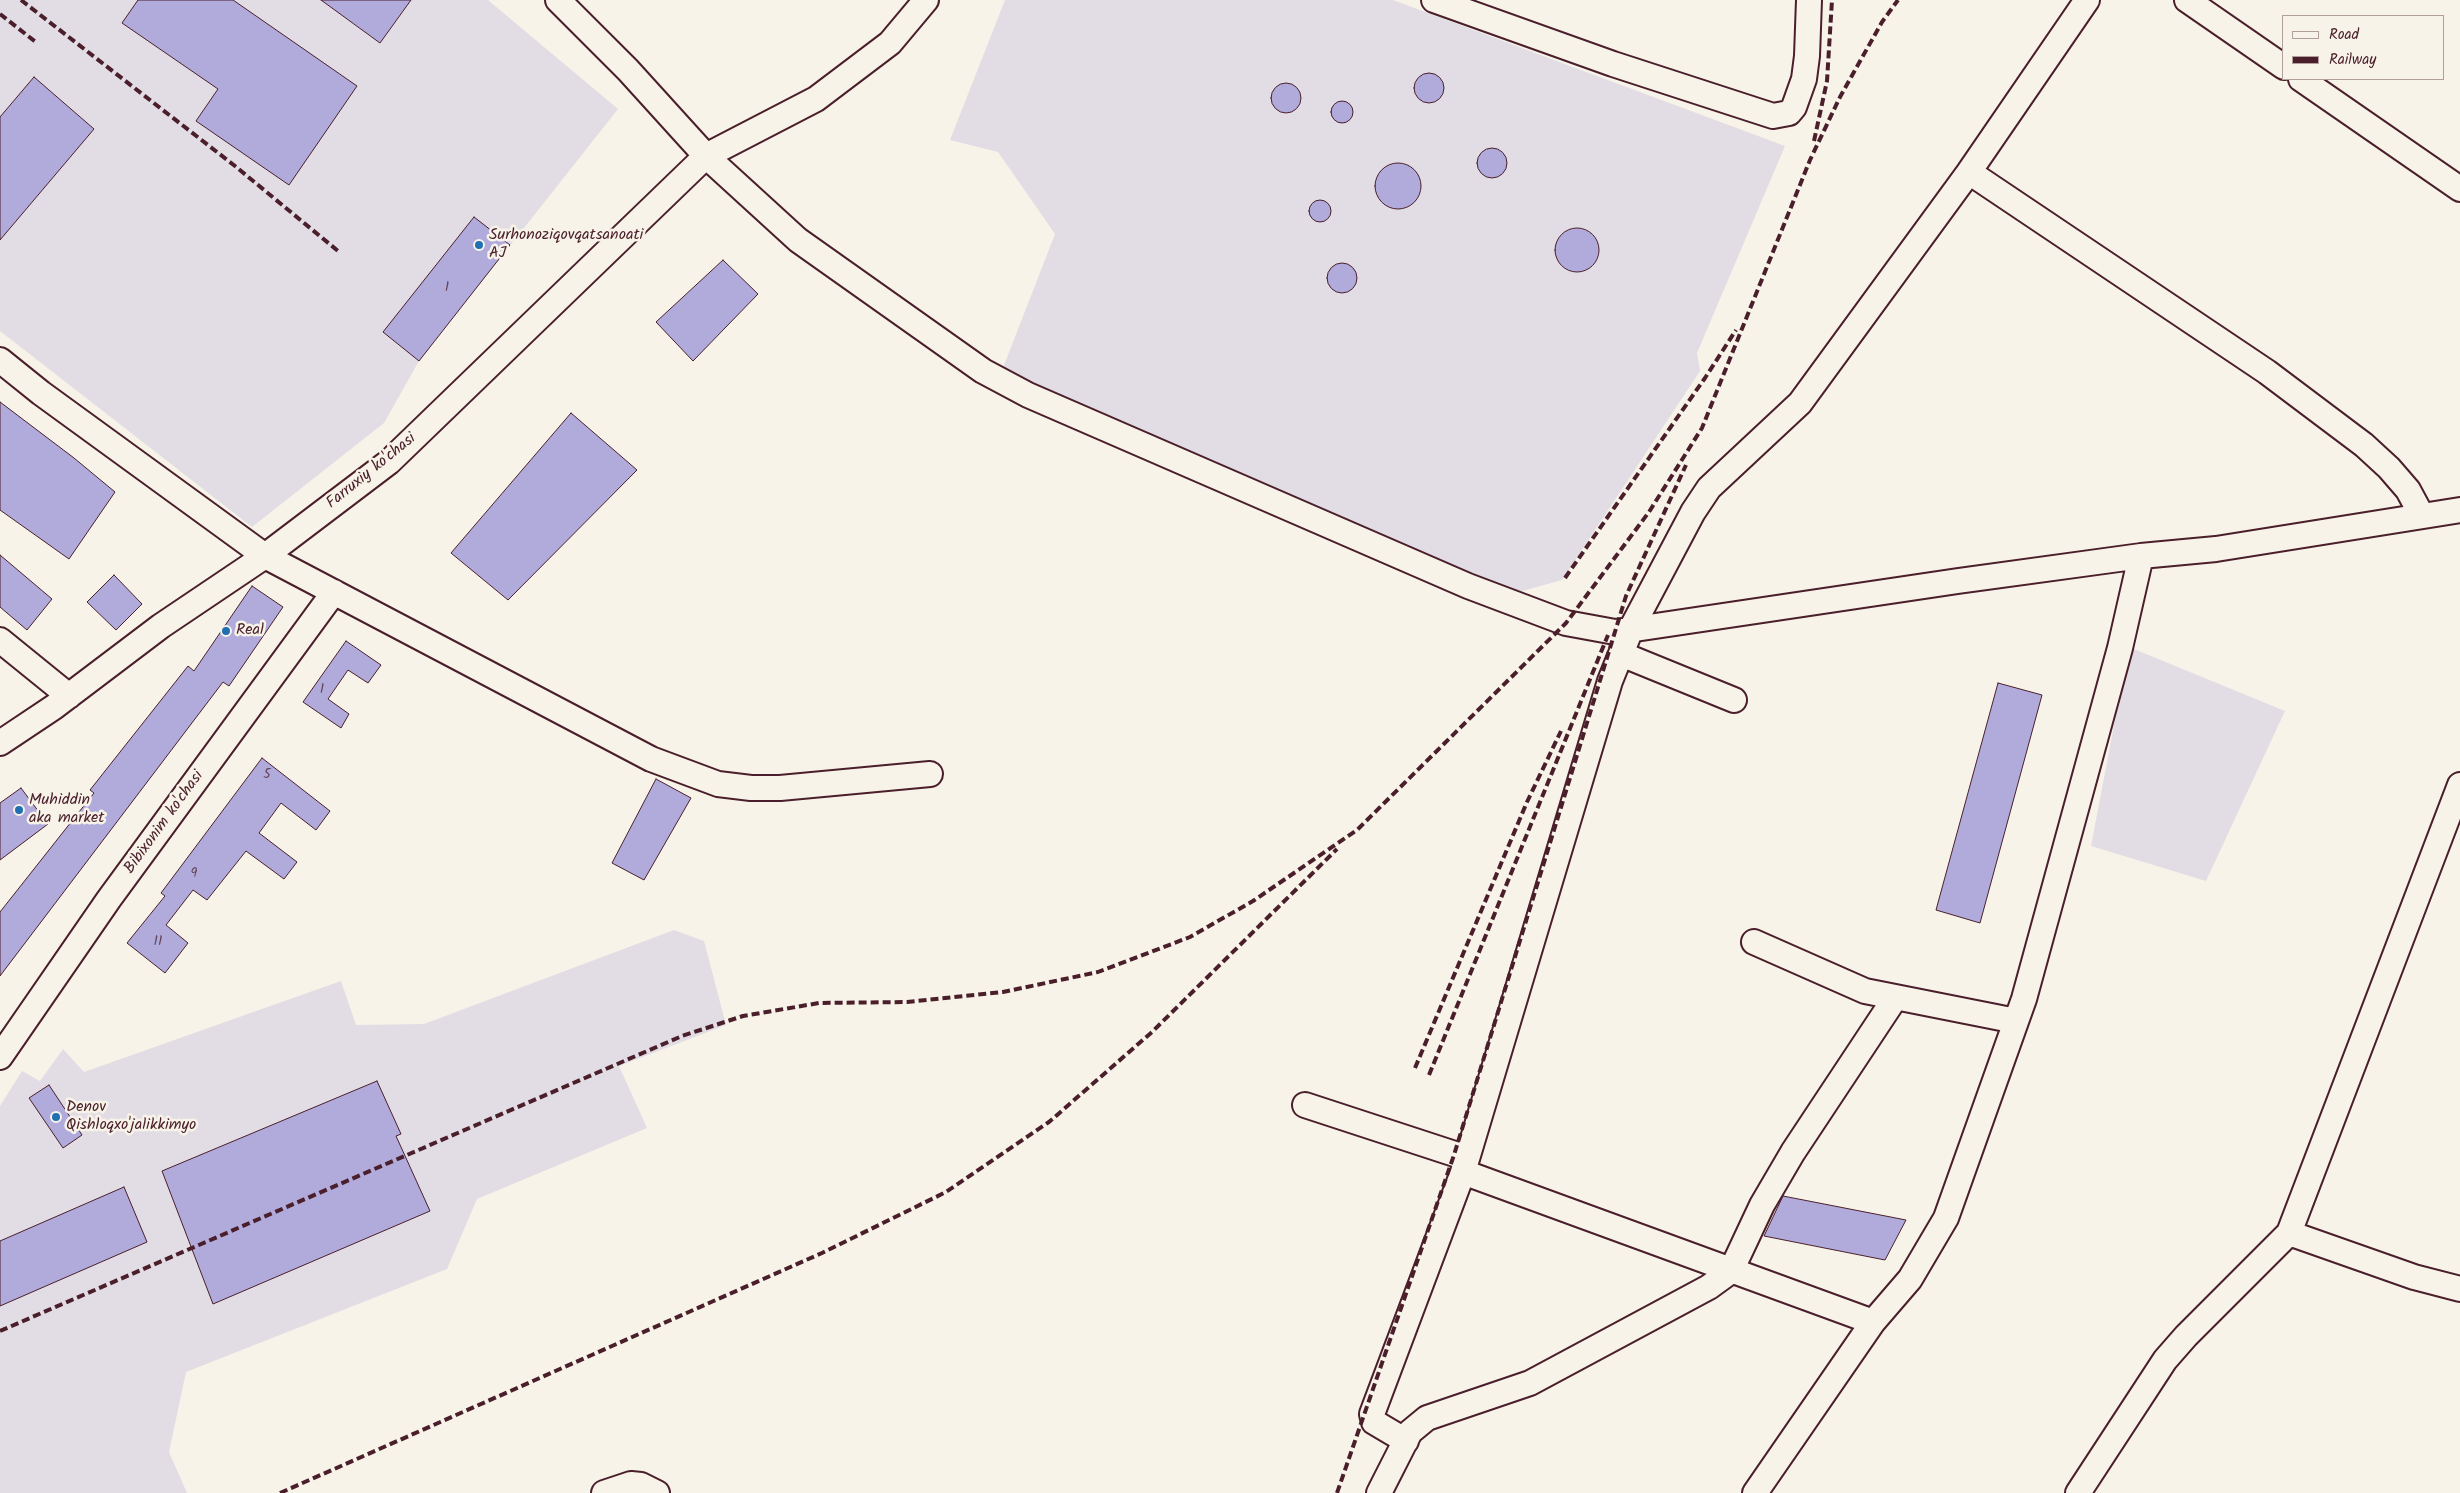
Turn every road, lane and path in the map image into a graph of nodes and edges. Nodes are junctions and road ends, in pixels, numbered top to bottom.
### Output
1 (926, 0) edge
2 (1434, 0) edge
3 (1809, 0) edge
4 (2088, 0) edge
5 (2187, 0) edge
6 (560, 1) edge
7 (2282, 66) edge
8 (2302, 80) edge
9 (706, 156) junction
10 (1969, 172) junction
11 (2460, 189) edge
12 (0, 360) edge
13 (2460, 510) edge
14 (2422, 516) junction
15 (264, 556) junction
16 (2141, 556) junction
17 (334, 592) junction
18 (1631, 629) junction
19 (0, 640) edge
20 (1621, 654) junction
21 (69, 696) junction
22 (1734, 700) dead end
23 (0, 743) edge
24 (930, 774) dead end
25 (2460, 785) edge
26 (1754, 942) dead end
27 (1895, 998) junction
28 (2016, 1021) junction
29 (0, 1057) edge
30 (1305, 1105) dead end
31 (1465, 1165) junction
32 (2290, 1233) junction
33 (1732, 1271) junction
34 (2460, 1289) edge
35 (1873, 1322) junction
36 (1406, 1441) junction
37 (604, 1493) edge
38 (657, 1493) edge
39 (1379, 1493) edge
40 (1755, 1493) edge
41 (2078, 1493) edge

1 - 9 street, Farruxiy ko'chasi
2 - 3 street
4 - 10 street
5 - 7 street
6 - 9 street
8 - 11 street
9 - 15 street, Farruxiy ko'chasi
9 - 18 street
10 - 14 street
10 - 18 street
12 - 15 street
13 - 14 street
14 - 16 street
15 - 17 street
15 - 21 street, Farruxiy ko'chasi
16 - 18 street
16 - 28 street
17 - 24 street
17 - 29 street, Bibixonim ko'chasi
18 - 20 street
19 - 21 street
20 - 22 street
20 - 31 street
21 - 23 street, Farruxiy ko'chasi
25 - 32 street
26 - 27 street
27 - 28 street
27 - 33 street
28 - 35 street
30 - 31 street
31 - 33 street
31 - 36 street
32 - 34 street
32 - 41 street
33 - 35 street
33 - 36 street
35 - 40 street
36 - 39 street
37 - 38 street

